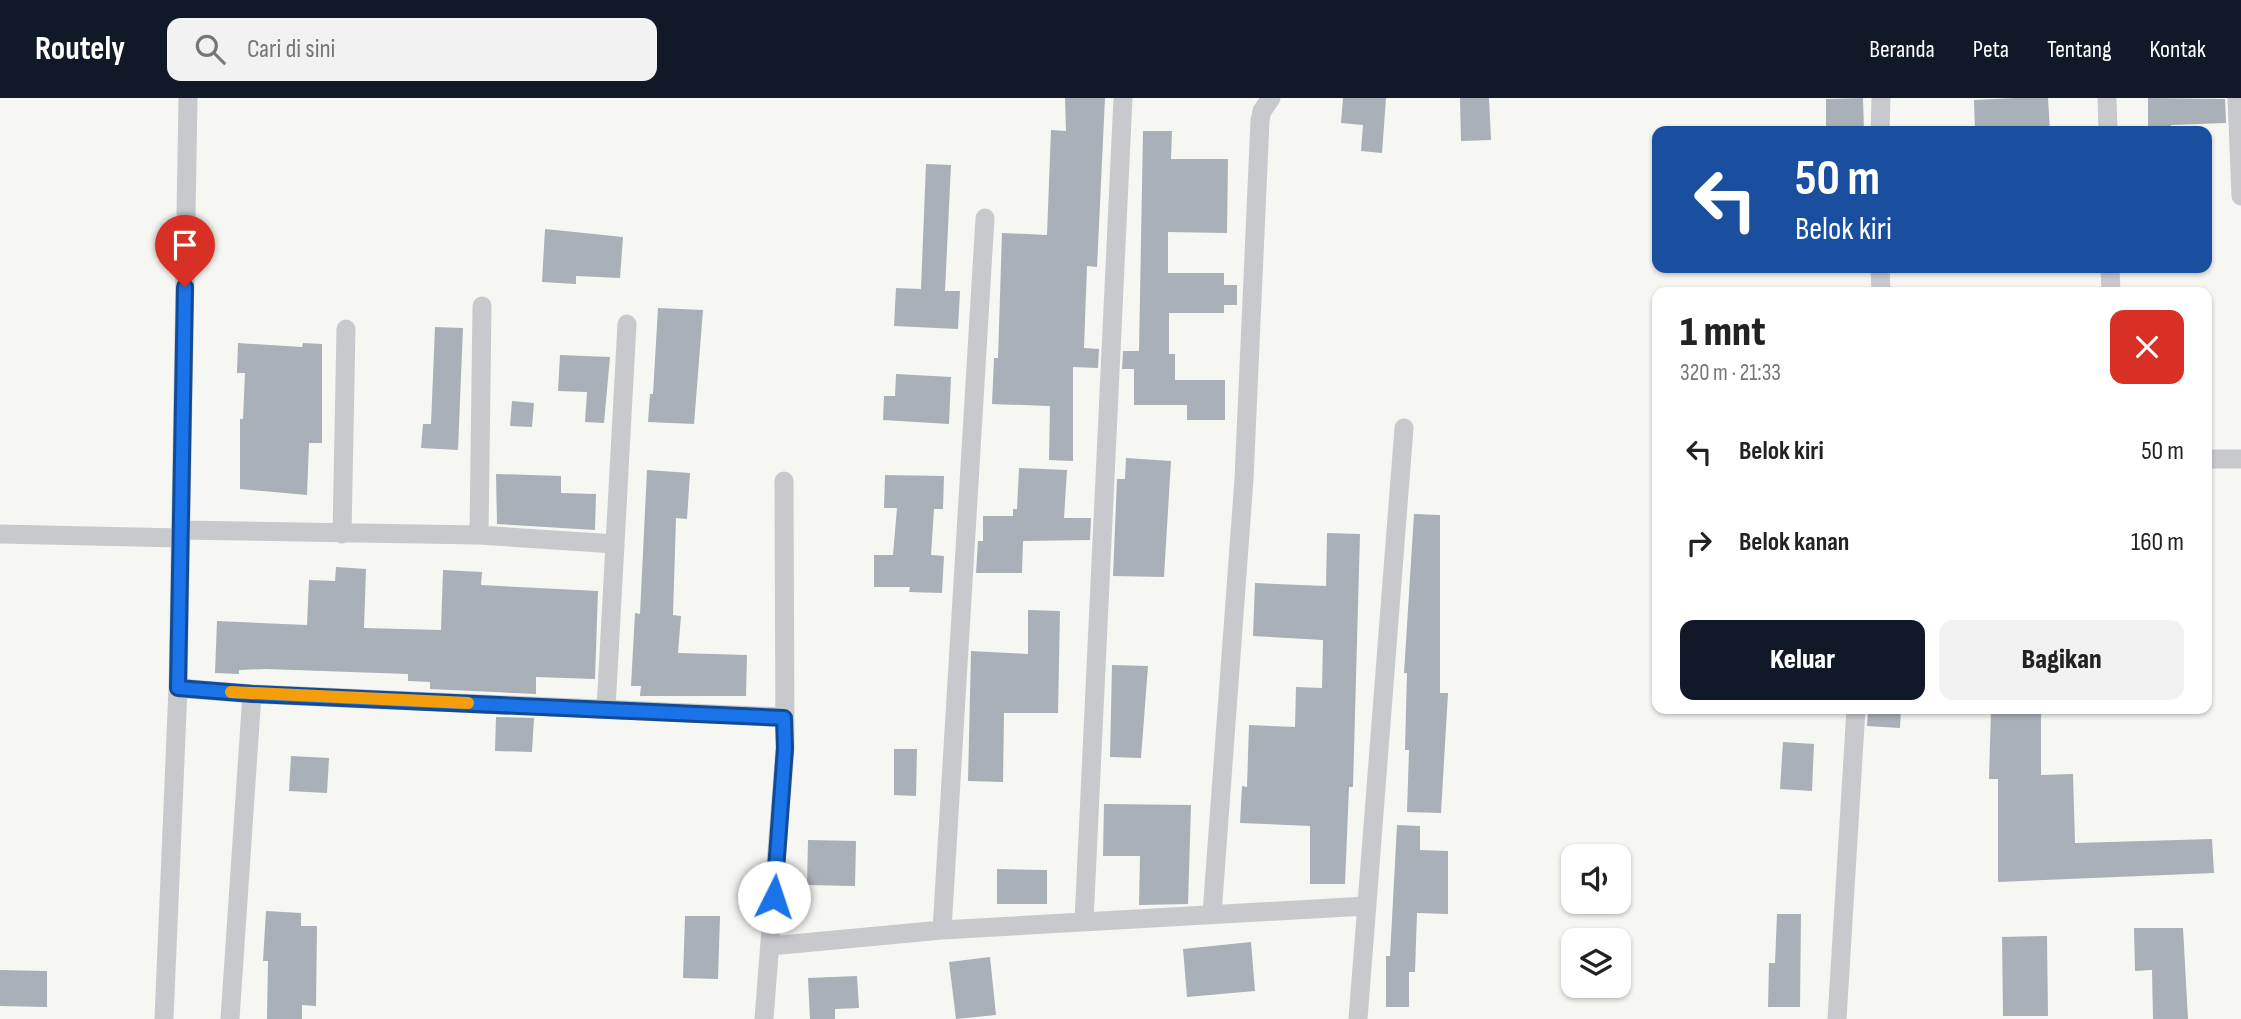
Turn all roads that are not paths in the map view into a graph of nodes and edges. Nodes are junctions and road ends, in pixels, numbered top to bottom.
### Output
1 (188, 98) edge
2 (1123, 98) edge
3 (1271, 98) edge
4 (1881, 98) edge
5 (2107, 98) edge
6 (2237, 98) edge
7 (1880, 126) edge
8 (2108, 126) edge
9 (2241, 196) edge
10 (985, 218) dead end
11 (482, 306) dead end
12 (627, 324) dead end
13 (346, 329) dead end
14 (1404, 428) dead end
15 (2212, 459) edge
16 (2241, 459) edge
17 (784, 481) dead end
18 (0, 534) edge
19 (181, 534) junction
20 (342, 534) junction
21 (479, 535) junction
22 (615, 544) junction
23 (178, 688) junction
24 (253, 694) junction
25 (606, 709) junction
26 (1856, 714) edge
27 (784, 718) junction
28 (1366, 906) junction
29 (1212, 914) junction
30 (1084, 921) junction
31 (942, 930) junction
32 (771, 946) junction
33 (164, 1019) edge
34 (230, 1019) edge
35 (764, 1019) edge
36 (1357, 1019) edge
37 (1837, 1019) edge

1 - 19 street
2 - 30 street
3 - 29 street
4 - 7 street
5 - 8 street
6 - 9 street
10 - 31 street
11 - 21 street
12 - 22 street
13 - 20 street
14 - 28 street
15 - 16 street
17 - 27 street
18 - 19 street
19 - 20 street
19 - 23 street
20 - 21 street
21 - 22 street
22 - 25 street
23 - 24 street
23 - 33 street
24 - 25 street
24 - 34 street
25 - 27 street
26 - 37 street
27 - 32 street
28 - 29 street
28 - 36 street
29 - 30 street
30 - 31 street
31 - 32 street
32 - 35 street

